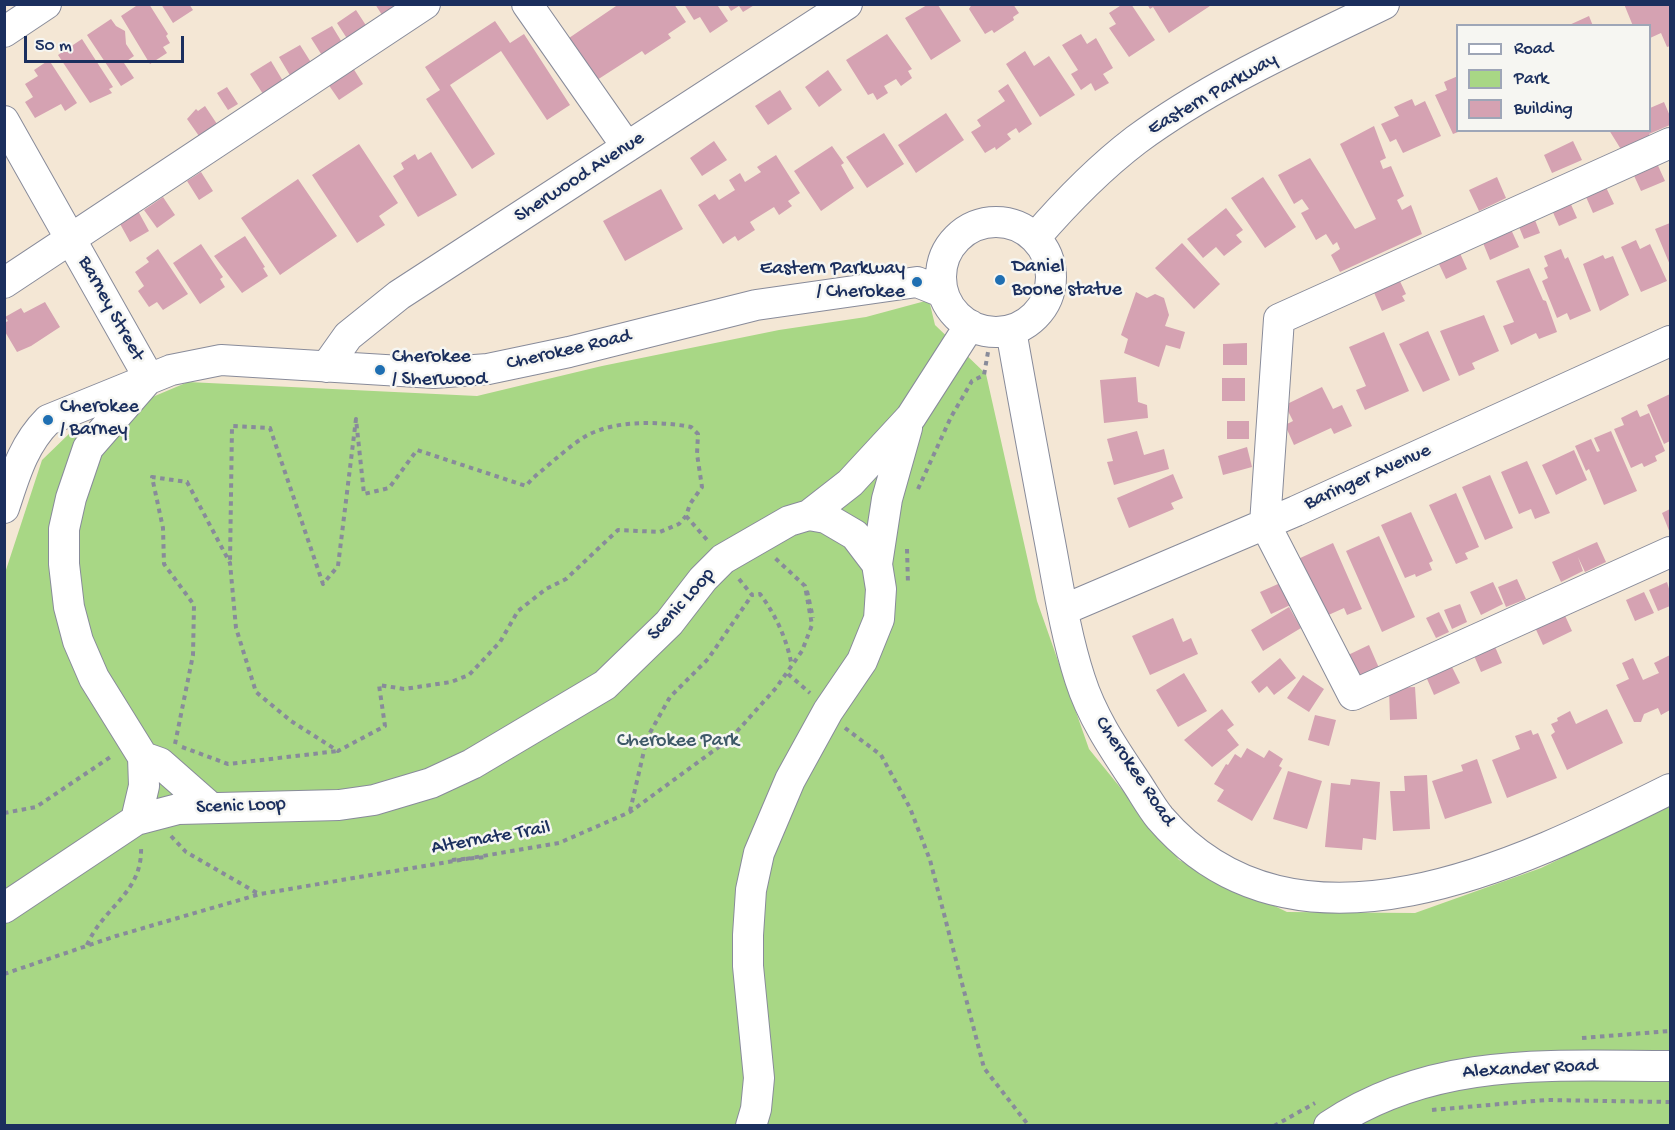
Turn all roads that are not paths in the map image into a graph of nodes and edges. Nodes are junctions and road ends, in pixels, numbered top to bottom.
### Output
1 (46, 4) edge
2 (425, 4) edge
3 (527, 4) edge
4 (847, 4) edge
5 (1384, 4) edge
6 (4, 32) edge
7 (4, 121) edge
8 (1671, 143) edge
9 (627, 147) junction
10 (70, 238) junction
11 (1035, 238) junction
12 (4, 283) edge
13 (942, 292) junction
14 (970, 325) junction
15 (1011, 330) junction
16 (1671, 341) edge
17 (326, 367) junction
18 (149, 378) junction
19 (911, 417) junction
20 (4, 508) edge
21 (809, 515) junction
22 (1265, 524) junction
23 (1671, 552) edge
24 (877, 564) junction
25 (1063, 610) junction
26 (129, 756) junction
27 (1671, 789) edge
28 (210, 807) junction
29 (143, 828) junction
30 (4, 908) edge
31 (1671, 1066) edge
32 (751, 1125) edge
33 (1329, 1125) edge

1 - 6 street
2 - 10 street
3 - 9 street
4 - 9 street, Sherwood Avenue
5 - 11 street, Eastern Parkway
7 - 10 street, Barney Street
8 - 22 street
9 - 17 street, Sherwood Avenue
10 - 12 street
10 - 18 street, Barney Street
11 - 13 street
11 - 15 street
13 - 14 street
13 - 17 street, Cherokee Road
14 - 15 street
14 - 19 street
15 - 25 street, Cherokee Road
16 - 22 street, Baringer Avenue
17 - 18 street, Cherokee Road
18 - 20 street, Cherokee Road
18 - 26 street, Barney Street
19 - 21 street, Scenic Loop
19 - 24 street
21 - 24 street
21 - 28 street, Scenic Loop
22 - 23 street
22 - 25 street, Baringer Avenue
24 - 32 street
25 - 27 street, Cherokee Road
26 - 28 street
26 - 29 street
28 - 29 street, Scenic Loop
29 - 30 street, Scenic Loop
31 - 33 street, Alexander Road

